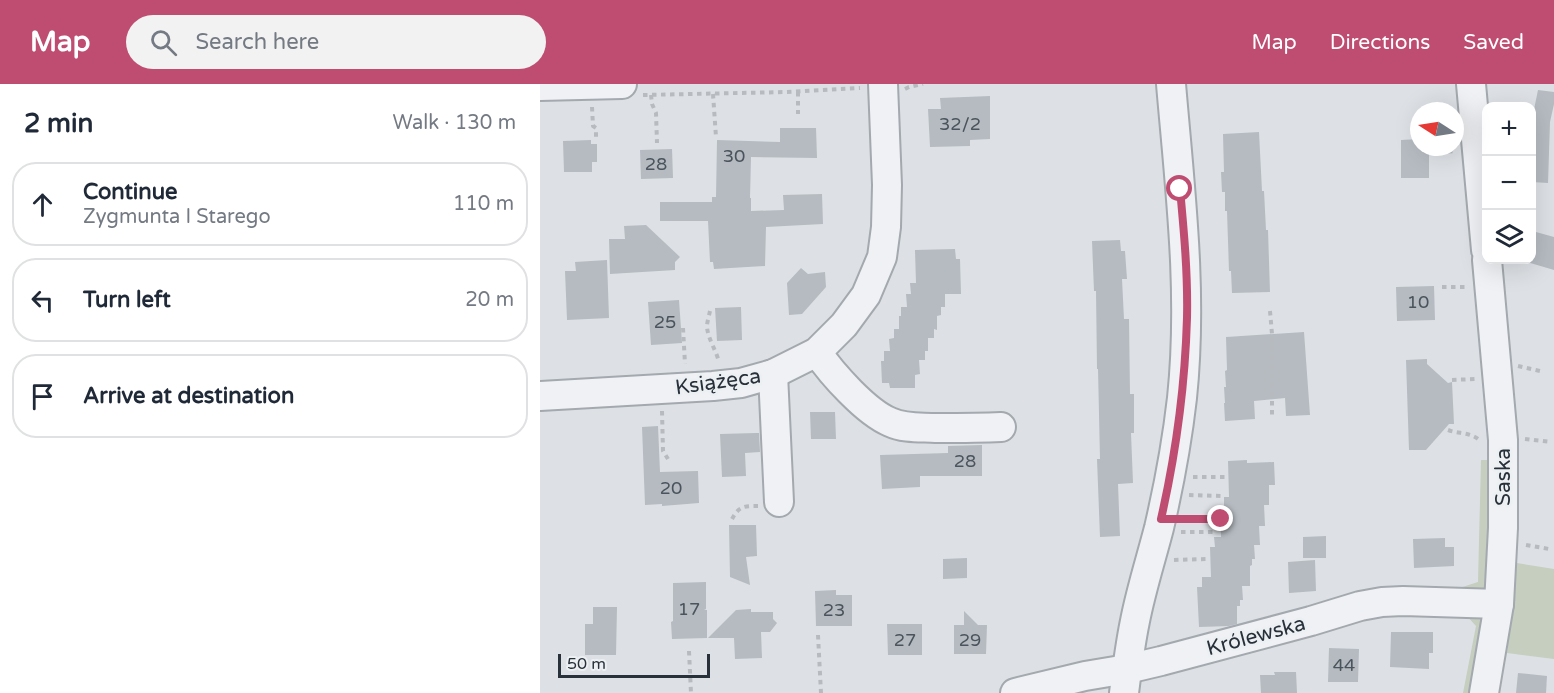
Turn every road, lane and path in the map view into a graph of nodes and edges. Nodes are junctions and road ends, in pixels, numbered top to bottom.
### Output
1 (922, 84) edge
2 (1171, 84) edge
3 (1471, 84) edge
4 (540, 86) edge
5 (628, 89) edge
6 (798, 92) junction
7 (713, 94) junction
8 (651, 95) junction
9 (884, 96) edge
10 (592, 103) dead end
11 (798, 114) dead end
12 (716, 137) dead end
13 (596, 141) dead end
14 (657, 143) dead end
15 (1482, 210) edge
16 (1488, 264) edge
17 (710, 311) dead end
18 (1270, 311) dead end
19 (683, 328) dead end
20 (817, 352) junction
21 (720, 363) dead end
22 (685, 365) dead end
23 (1512, 365) dead end
24 (1544, 372) dead end
25 (773, 374) junction
26 (662, 389) junction
27 (540, 396) edge
28 (1272, 415) dead end
29 (1001, 428) dead end
30 (1448, 430) dead end
31 (1510, 439) junction
32 (1551, 442) dead end
33 (668, 459) dead end
34 (1228, 477) dead end
35 (1221, 496) dead end
36 (770, 504) joint
37 (1162, 515) junction
38 (732, 519) dead end
39 (1221, 519) dead end
40 (1217, 531) dead end
41 (1518, 544) dead end
42 (1548, 549) dead end
43 (1209, 559) dead end
44 (1498, 604) junction
45 (818, 634) dead end
46 (689, 651) dead end
47 (1126, 681) edge
48 (691, 693) edge
49 (821, 693) edge
50 (1015, 693) edge
51 (1484, 693) edge

1 - 9 path
2 - 37 street
3 - 15 street
4 - 5 street
5 - 8 path
6 - 7 path
6 - 9 path
6 - 11 path
7 - 8 path
7 - 12 path
8 - 14 path
9 - 20 street, Książęca
10 - 13 path
16 - 31 street, Saska
17 - 21 path
18 - 28 path
19 - 22 path
20 - 25 street, Książęca
20 - 29 street
23 - 24 path
25 - 26 street, Książęca
25 - 36 street
26 - 27 street, Książęca
26 - 33 path
30 - 31 path
31 - 32 path
31 - 44 street, Saska
34 - 37 path
35 - 37 path
36 - 38 path
37 - 39 path
37 - 40 path
37 - 43 path
37 - 47 street
41 - 42 path
44 - 47 street, Królewska
44 - 51 street, Saska
45 - 49 path
46 - 48 path
47 - 50 street, Królewska

